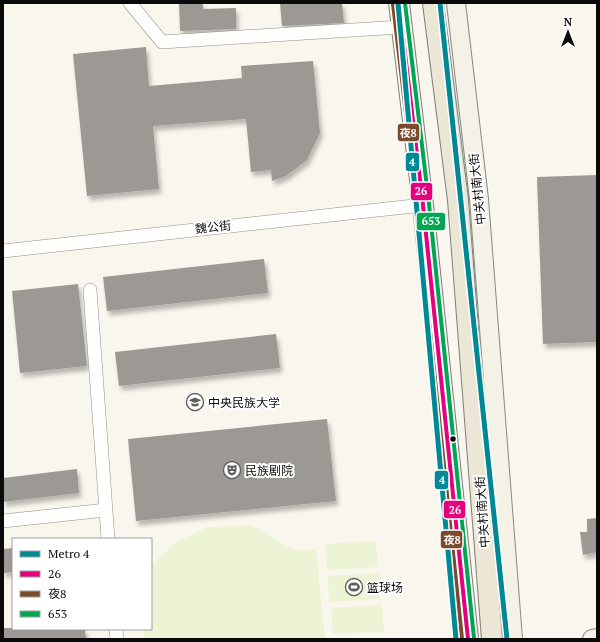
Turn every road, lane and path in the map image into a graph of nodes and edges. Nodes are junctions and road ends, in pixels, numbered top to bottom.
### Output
1 (130, 3) edge
2 (399, 3) edge
3 (433, 3) edge
4 (456, 3) edge
5 (401, 27) junction
6 (423, 205) junction
7 (3, 251) edge
8 (90, 290) dead end
9 (106, 510) junction
10 (3, 521) edge
11 (108, 538) edge
12 (597, 638) edge
13 (468, 639) edge
14 (492, 639) edge
15 (513, 639) edge
16 (592, 639) edge

1 - 5 street
2 - 5 main road
3 - 14 main road, 中关村南大街
4 - 15 street, 中关村南大街
5 - 6 main road
6 - 7 street, 魏公街
6 - 13 main road
8 - 9 street
9 - 10 street
9 - 11 street
12 - 16 street

